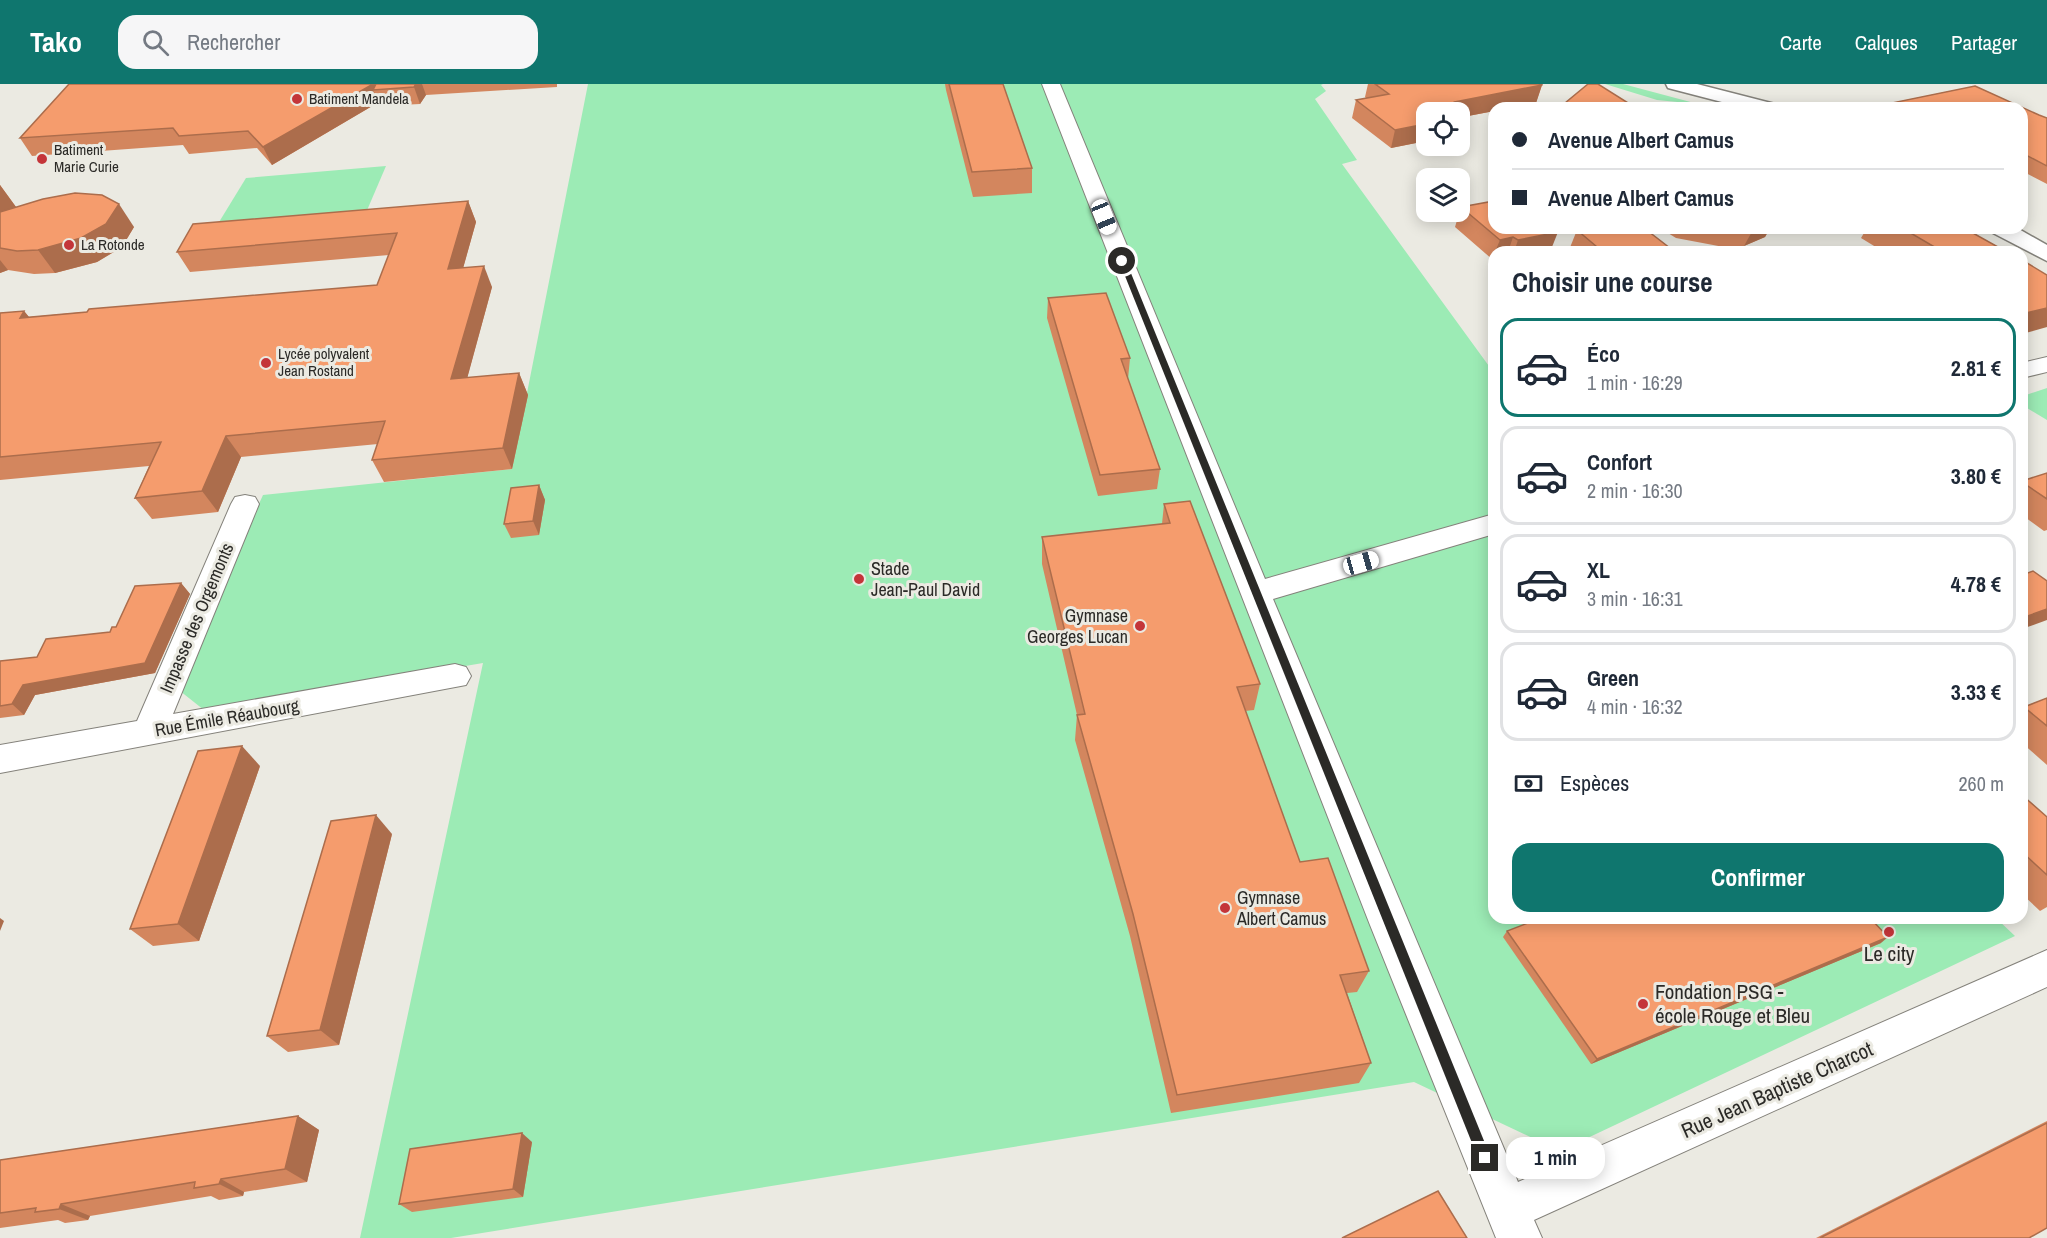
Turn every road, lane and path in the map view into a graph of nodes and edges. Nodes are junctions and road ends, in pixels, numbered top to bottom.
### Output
1 (1051, 84) edge
2 (1675, 84) edge
3 (1745, 102) edge
4 (2012, 234) edge
5 (2047, 254) edge
6 (2047, 364) edge
7 (2028, 369) edge
8 (245, 504) dead end
9 (1488, 526) edge
10 (1255, 592) junction
11 (454, 676) dead end
12 (149, 732) junction
13 (0, 759) edge
14 (2047, 968) edge
15 (1513, 1223) edge

1 - 10 street
2 - 3 main road
4 - 5 main road
6 - 7 street
8 - 12 street, Impasse des Orgemonts
9 - 10 street
10 - 15 street
11 - 12 street, Rue Émile Réaubourg
12 - 13 street, Rue Émile Réaubourg
14 - 15 street, Rue Jean Baptiste Charcot

